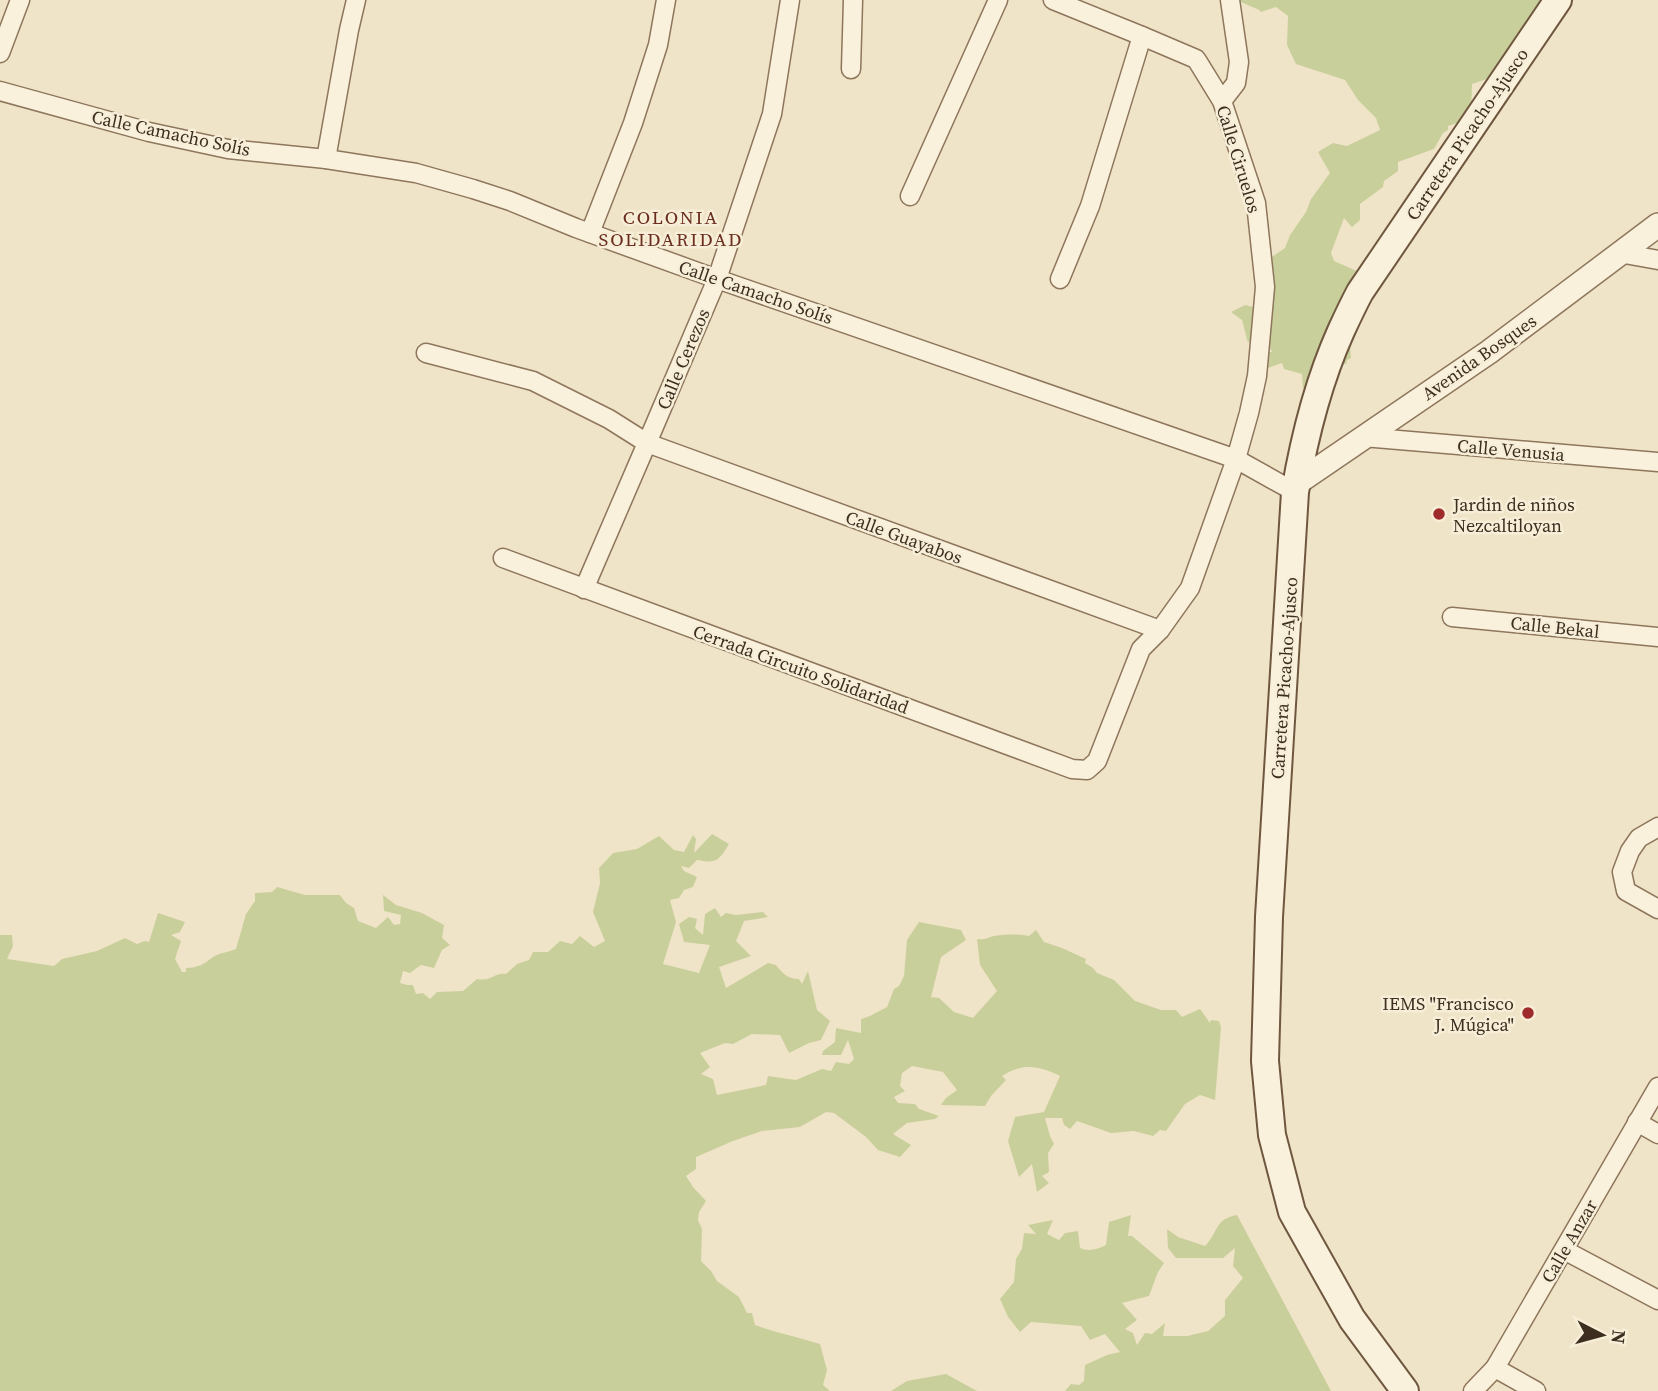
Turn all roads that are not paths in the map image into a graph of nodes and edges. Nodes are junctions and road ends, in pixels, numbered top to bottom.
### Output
1 (20, 0) edge
2 (356, 0) edge
3 (666, 0) edge
4 (790, 0) edge
5 (853, 0) edge
6 (998, 0) edge
7 (1053, 0) edge
8 (1230, 0) edge
9 (1558, 0) edge
10 (1142, 36) junction
11 (0, 53) edge
12 (851, 69) dead end
13 (0, 91) edge
14 (1222, 101) junction
15 (326, 159) junction
16 (910, 196) dead end
17 (1658, 225) edge
18 (590, 233) junction
19 (1619, 253) junction
20 (1658, 260) edge
21 (717, 279) junction
22 (1060, 279) dead end
23 (426, 353) dead end
24 (1363, 437) junction
25 (647, 443) junction
26 (1236, 459) junction
27 (1658, 462) edge
28 (1296, 488) junction
29 (503, 558) dead end
30 (584, 589) junction
31 (1452, 617) dead end
32 (1160, 630) junction
33 (1658, 637) edge
34 (1097, 761) joint
35 (1658, 827) edge
36 (1658, 909) edge
37 (1658, 1087) edge
38 (1637, 1122) junction
39 (1658, 1134) edge
40 (1564, 1251) junction
41 (1658, 1300) edge
42 (1495, 1368) junction
43 (1405, 1391) edge
44 (1473, 1391) edge
45 (1536, 1391) edge

1 - 11 street
2 - 15 street
3 - 18 street
4 - 21 street, Calle Cerezos
5 - 12 street
6 - 16 street
7 - 10 street, Calle Ciruelos
8 - 14 street
9 - 28 main road, Carretera Picacho-Ajusco
10 - 14 street, Calle Ciruelos
10 - 22 street
13 - 15 street, Calle Camacho Solís
14 - 26 street, Calle Ciruelos
15 - 18 street, Calle Camacho Solís
17 - 19 street, Avenida Bosques
18 - 21 street, Calle Camacho Solís
19 - 20 street
19 - 24 street, Avenida Bosques
21 - 25 street, Calle Cerezos
21 - 26 street, Calle Camacho Solís
23 - 25 street, Calle Guayabos
24 - 27 street, Calle Venusia
24 - 28 street, Avenida Bosques
25 - 30 street, Calle Cerezos
25 - 32 street, Calle Guayabos
26 - 28 street, Calle Camacho Solís
26 - 32 street, Calle Ciruelos
28 - 43 main road, Carretera Picacho-Ajusco
29 - 30 street, Cerrada Circuito Solidaridad
30 - 34 street, Cerrada Circuito Solidaridad
31 - 33 street, Calle Bekal
32 - 34 street, Calle Ciruelos
35 - 36 street
37 - 38 street, Calle Anzar
38 - 39 street
38 - 40 street, Calle Anzar
40 - 41 street
40 - 42 street, Calle Anzar
42 - 44 street, Calle Anzar
42 - 45 street

